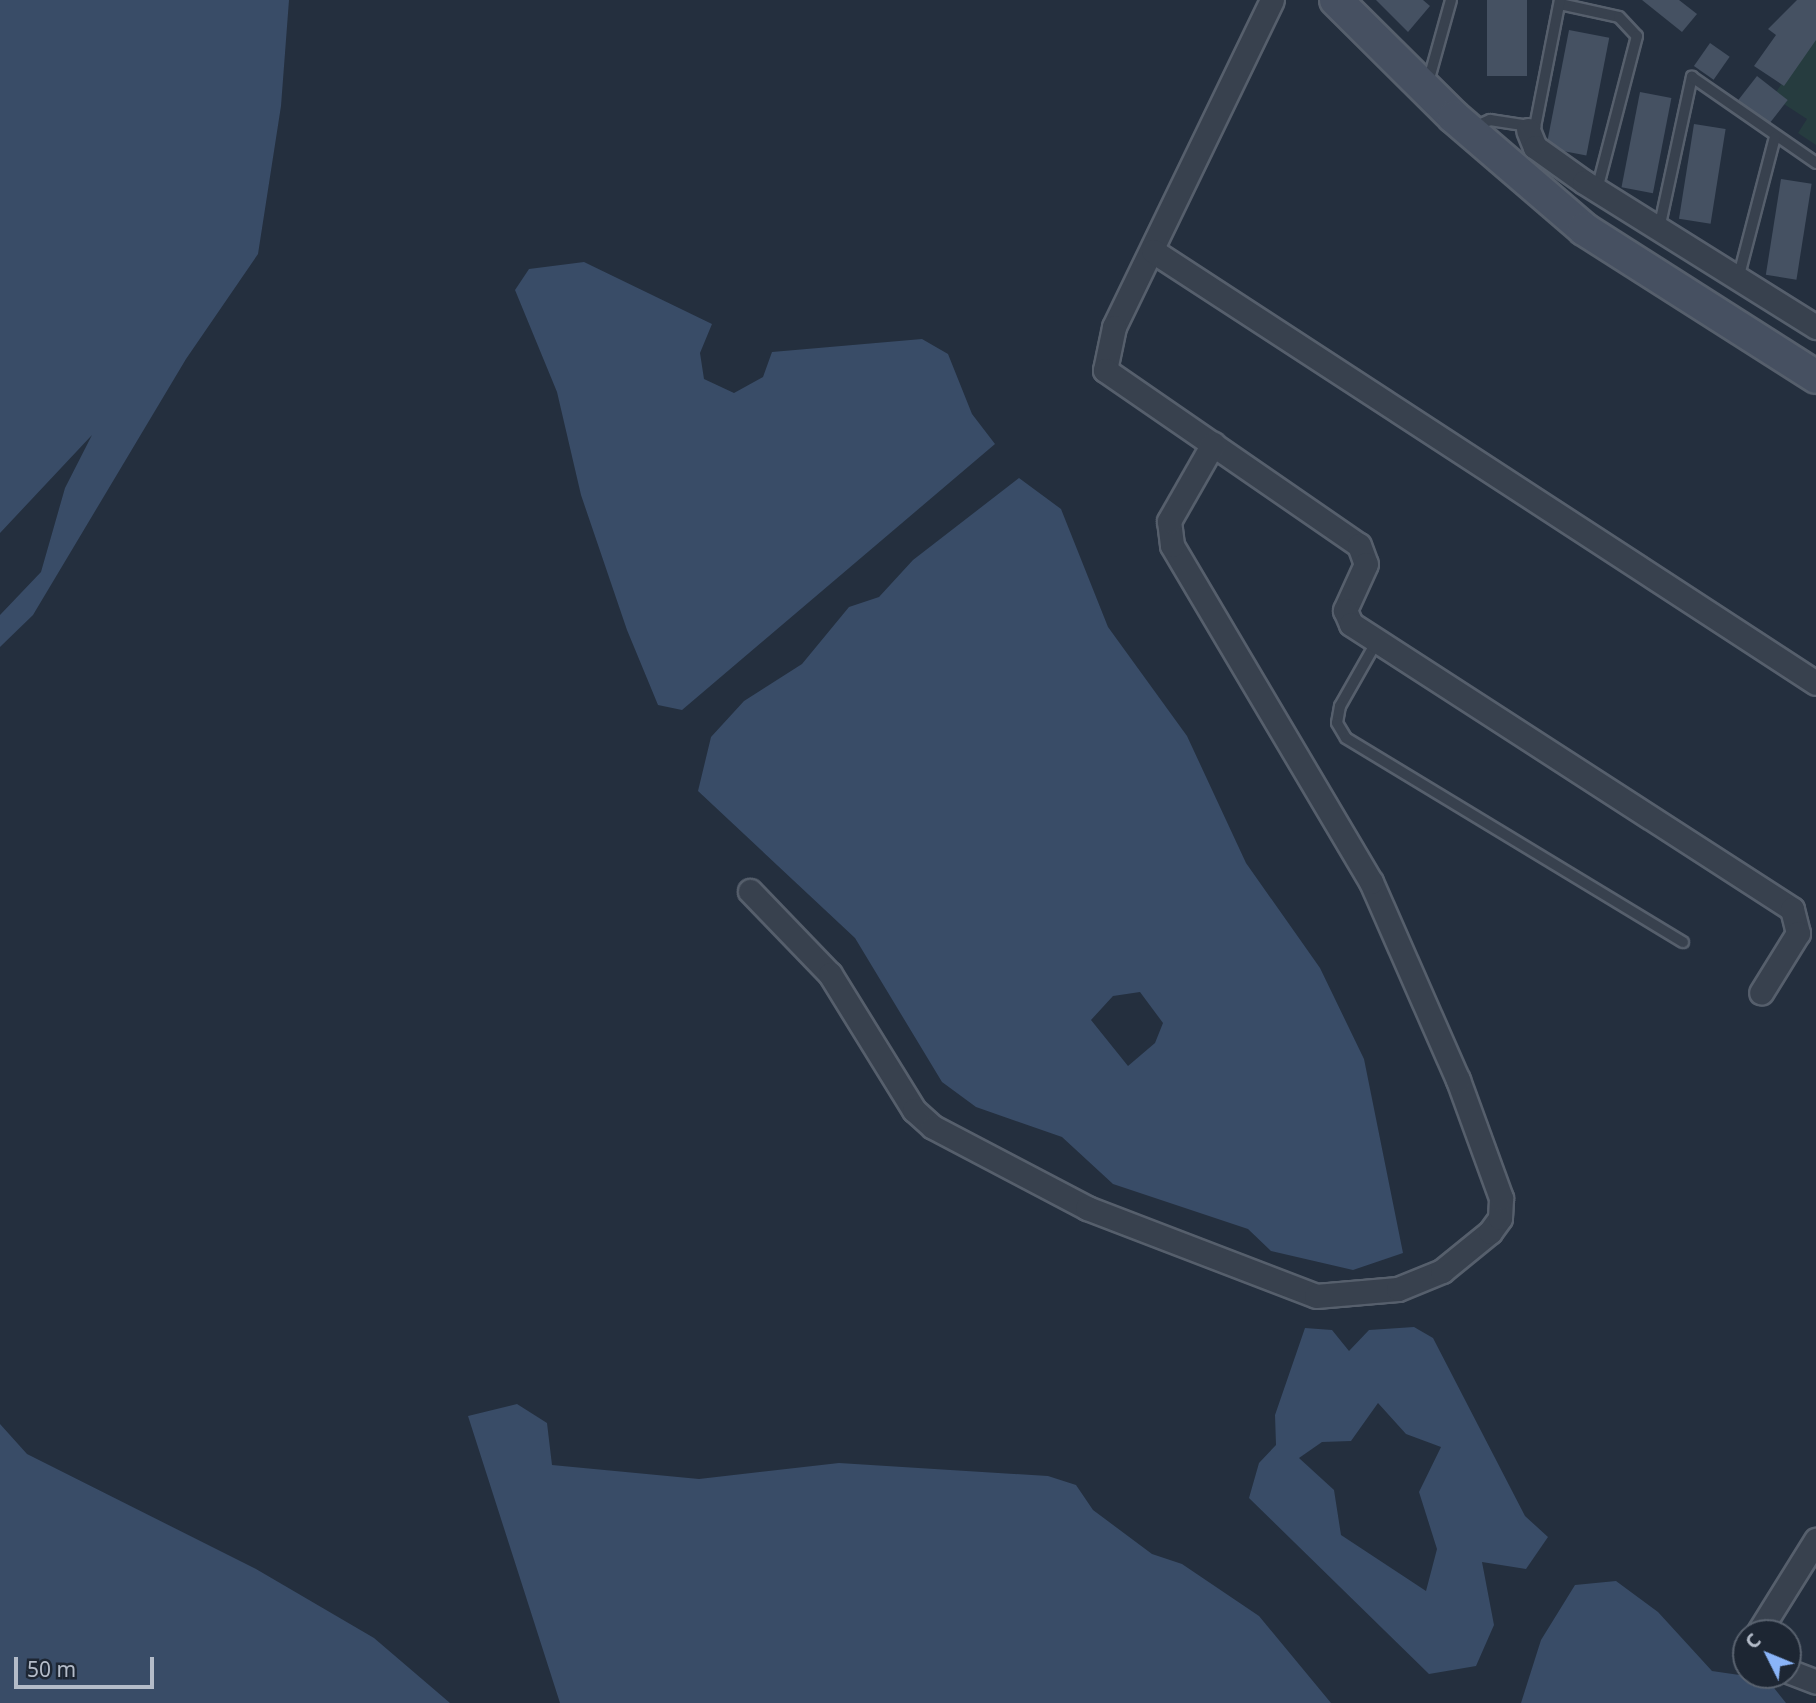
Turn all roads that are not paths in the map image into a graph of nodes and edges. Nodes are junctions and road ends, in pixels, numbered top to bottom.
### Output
1 (1272, 0) edge
2 (1451, 0) edge
3 (1560, 2) edge
4 (1345, 5) edge
5 (1427, 89) junction
6 (1469, 130) junction
7 (1528, 130) junction
8 (1775, 137) junction
9 (1816, 163) edge
10 (1597, 190) junction
11 (1659, 229) junction
12 (1153, 251) junction
13 (1738, 279) junction
14 (1816, 326) edge
15 (1816, 377) edge
16 (1213, 444) junction
17 (1377, 641) junction
18 (1816, 683) edge
19 (750, 891) dead end
20 (1684, 942) dead end
21 (1761, 993) dead end
22 (1816, 1540) edge
23 (1768, 1619) edge

1 - 12 street
2 - 5 lane
3 - 7 lane
3 - 10 lane
4 - 5 main road
5 - 6 main road
6 - 7 lane
6 - 15 main road
7 - 10 street
8 - 9 lane
8 - 11 lane
8 - 13 lane
10 - 11 street
11 - 13 street
12 - 16 street
12 - 18 street
13 - 14 street
16 - 17 street
16 - 19 street
17 - 20 lane
17 - 21 street
22 - 23 street

